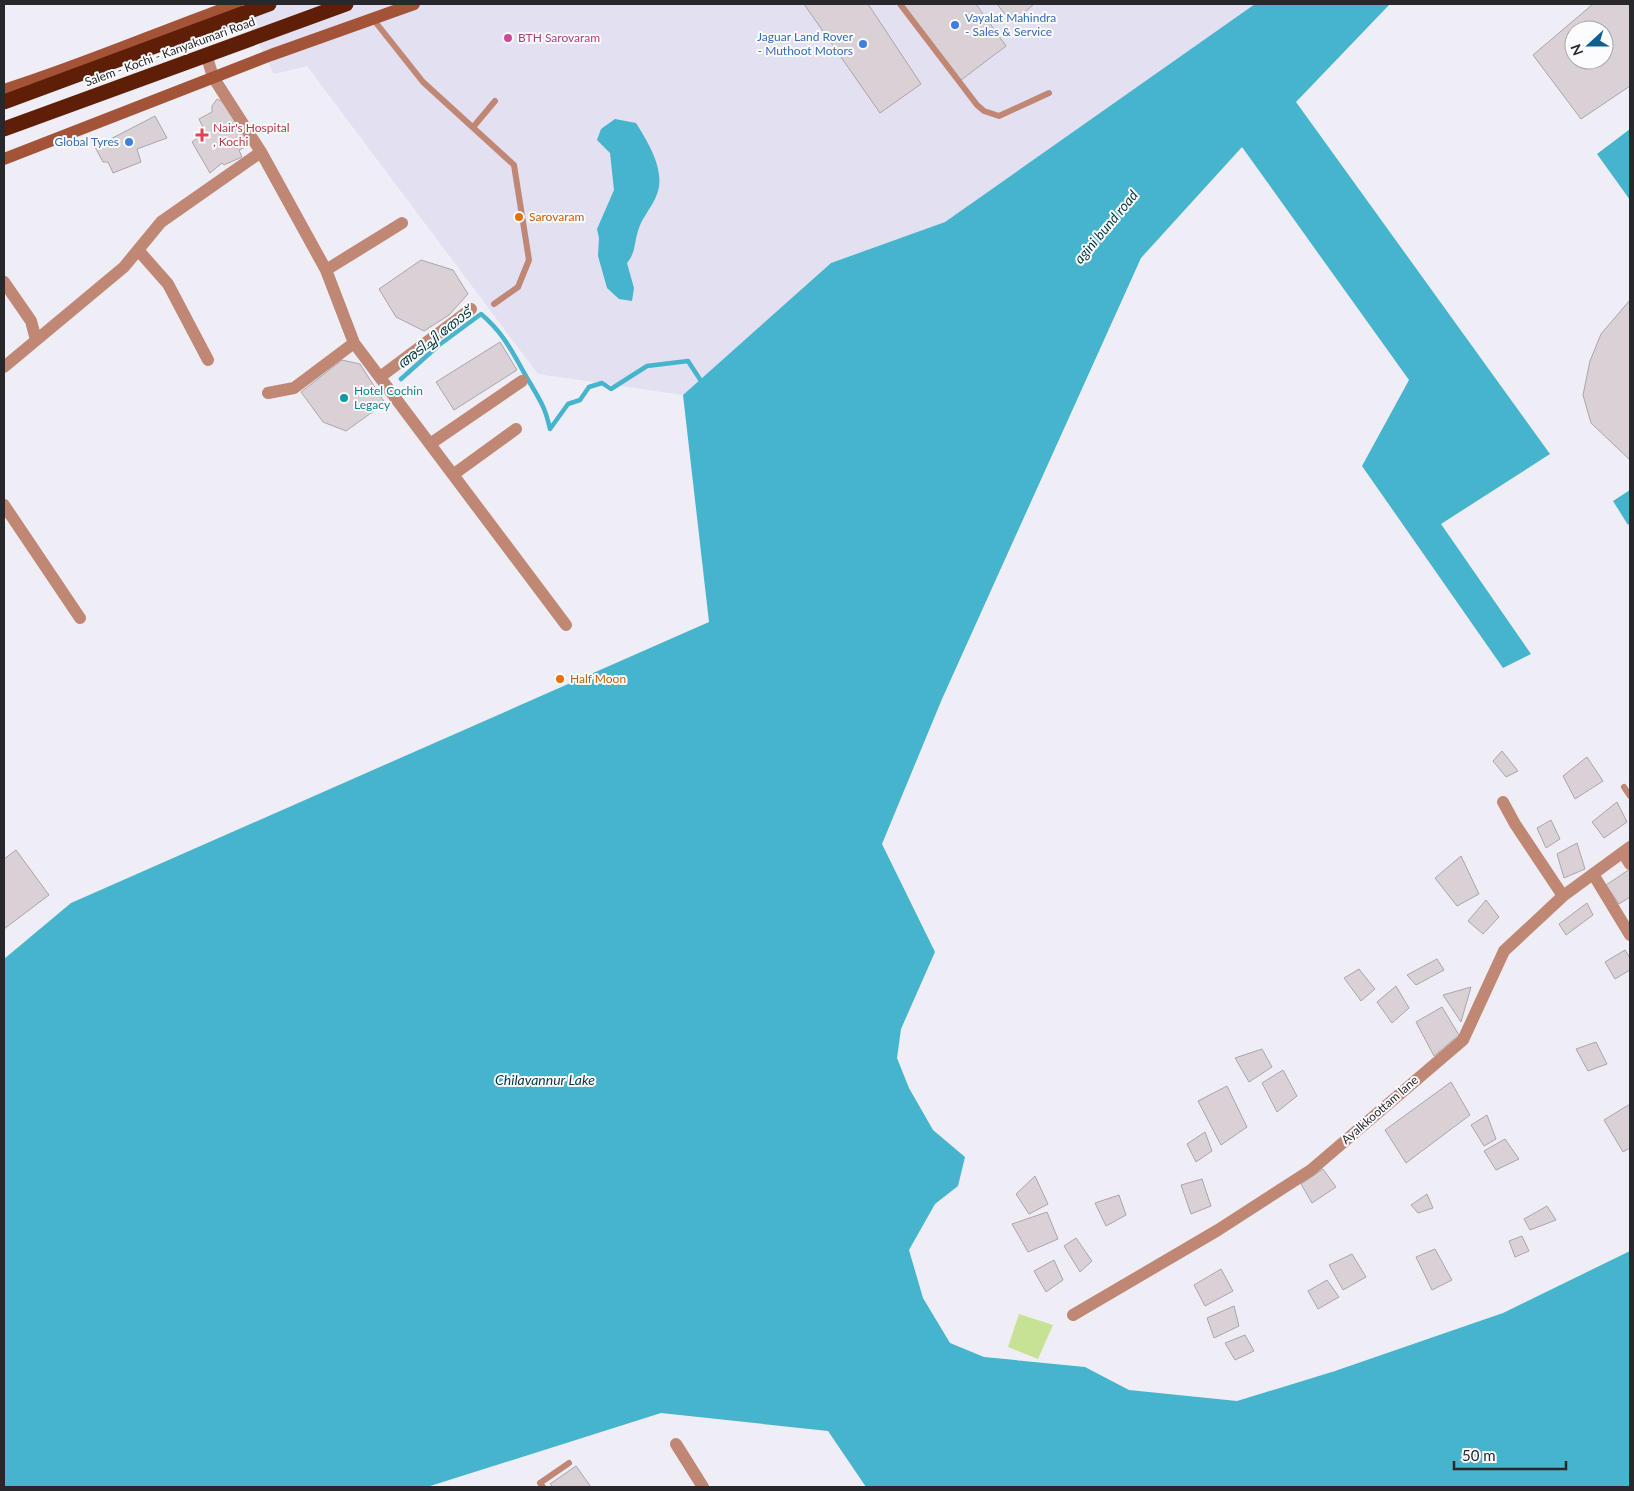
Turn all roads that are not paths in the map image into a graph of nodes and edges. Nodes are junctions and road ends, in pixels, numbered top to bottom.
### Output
1 (234, 4) edge
2 (269, 4) edge
3 (346, 4) edge
4 (414, 4) edge
5 (900, 4) edge
6 (373, 19) junction
7 (206, 54) junction
8 (213, 77) junction
9 (4, 90) edge
10 (1049, 92) dead end
11 (495, 101) dead end
12 (4, 102) edge
13 (474, 126) junction
14 (4, 128) edge
15 (262, 152) junction
16 (4, 159) edge
17 (402, 223) dead end
18 (138, 250) junction
19 (326, 270) junction
20 (4, 282) edge
21 (494, 304) dead end
22 (471, 309) dead end
23 (36, 340) junction
24 (354, 343) junction
25 (208, 360) dead end
26 (4, 367) edge
27 (380, 377) junction
28 (522, 381) dead end
29 (268, 393) dead end
30 (516, 429) dead end
31 (430, 444) junction
32 (454, 474) junction
33 (4, 505) edge
34 (80, 618) dead end
35 (566, 625) dead end
36 (1624, 787) dead end
37 (1630, 796) edge
38 (1502, 802) dead end
39 (1628, 855) edge
40 (1593, 874) junction
41 (1562, 896) junction
42 (1630, 935) edge
43 (1073, 1315) dead end
44 (676, 1444) dead end
45 (569, 1463) dead end
46 (543, 1487) edge
47 (703, 1487) edge

1 - 9 street
2 - 12 highway, Salem - Kochi - Kanyakumari Road
3 - 7 highway, Salem - Kochi - Kanyakumari Road
4 - 6 street
5 - 10 lane
6 - 8 street
6 - 13 lane
7 - 8 street
7 - 14 highway, Salem - Kochi - Kanyakumari Road
8 - 15 street
8 - 16 street
11 - 13 lane
13 - 21 lane
15 - 18 street
15 - 19 street
17 - 19 street
18 - 23 street
18 - 25 street
19 - 24 street
20 - 23 street
22 - 27 street
23 - 26 street
24 - 27 street
24 - 29 street
27 - 31 street
28 - 31 street
30 - 32 street
31 - 32 street
32 - 35 street
33 - 34 street
36 - 37 lane
38 - 41 street
39 - 40 street, Ayalkkoottam lane
40 - 41 street, Ayalkkoottam lane
40 - 42 street
41 - 43 street, Ayalkkoottam lane
44 - 47 street
45 - 46 lane

